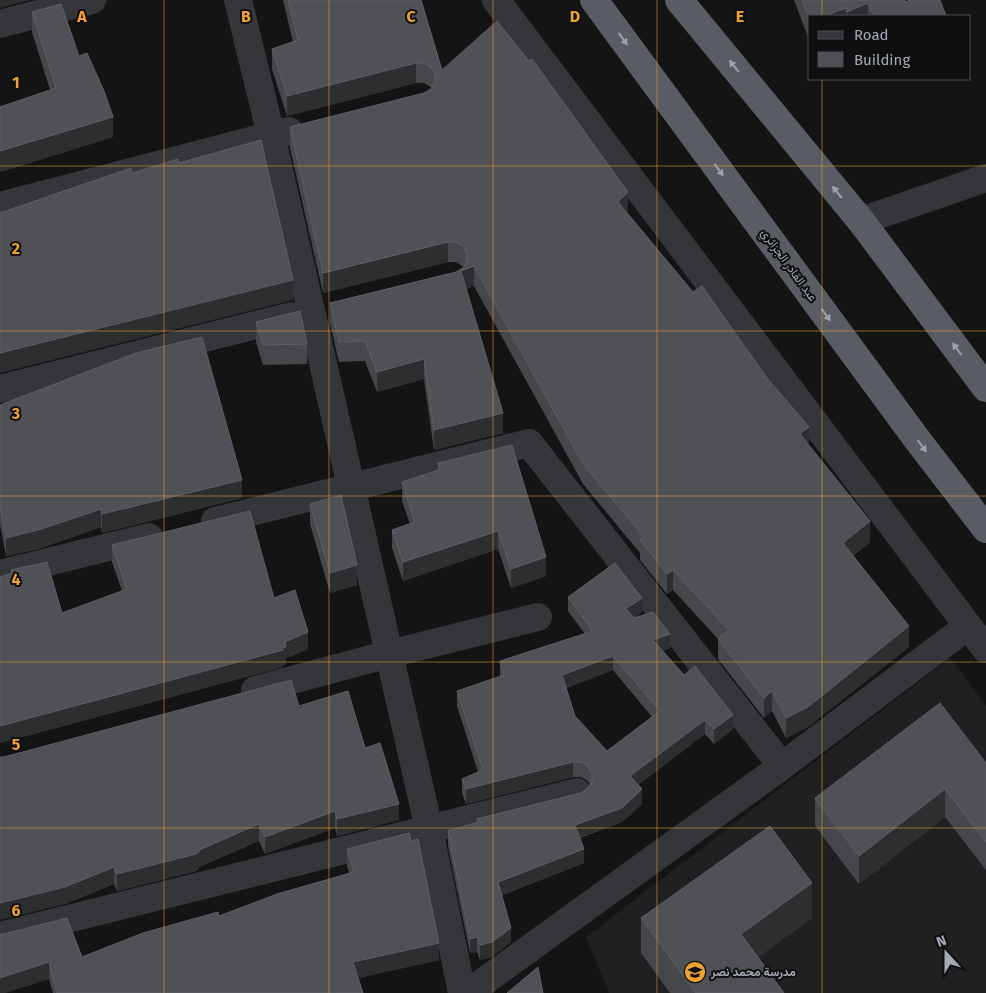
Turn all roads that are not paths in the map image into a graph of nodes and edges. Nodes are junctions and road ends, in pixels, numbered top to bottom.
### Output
1 (92, 0) edge
2 (238, 0) edge
3 (496, 0) edge
4 (594, 0) edge
5 (679, 0) edge
6 (0, 24) edge
7 (308, 126) edge
8 (271, 135) junction
9 (986, 178) edge
10 (0, 206) edge
11 (861, 221) junction
12 (339, 304) edge
13 (310, 312) junction
14 (986, 388) edge
15 (0, 389) edge
16 (350, 487) junction
17 (986, 529) edge
18 (0, 574) edge
19 (538, 617) dead end
20 (968, 626) junction
21 (986, 649) edge
22 (389, 654) junction
23 (228, 698) edge
24 (782, 766) junction
25 (578, 792) edge
26 (429, 830) junction
27 (0, 936) edge
28 (462, 993) edge
29 (468, 993) edge

1 - 6 street
2 - 8 street
3 - 20 street
4 -> 17 highway, عبد القادر الجزائري
11 -> 5 highway
7 - 8 street
8 - 10 street
8 - 13 street
9 - 11 street
14 -> 11 highway
12 - 13 street
13 - 15 street
13 - 16 street
16 - 18 street
16 - 22 street
16 - 24 street
19 - 22 street
20 - 21 street
20 - 24 street
22 - 23 street
22 - 26 street
24 - 29 street
25 - 26 street
26 - 27 street
26 - 28 street

